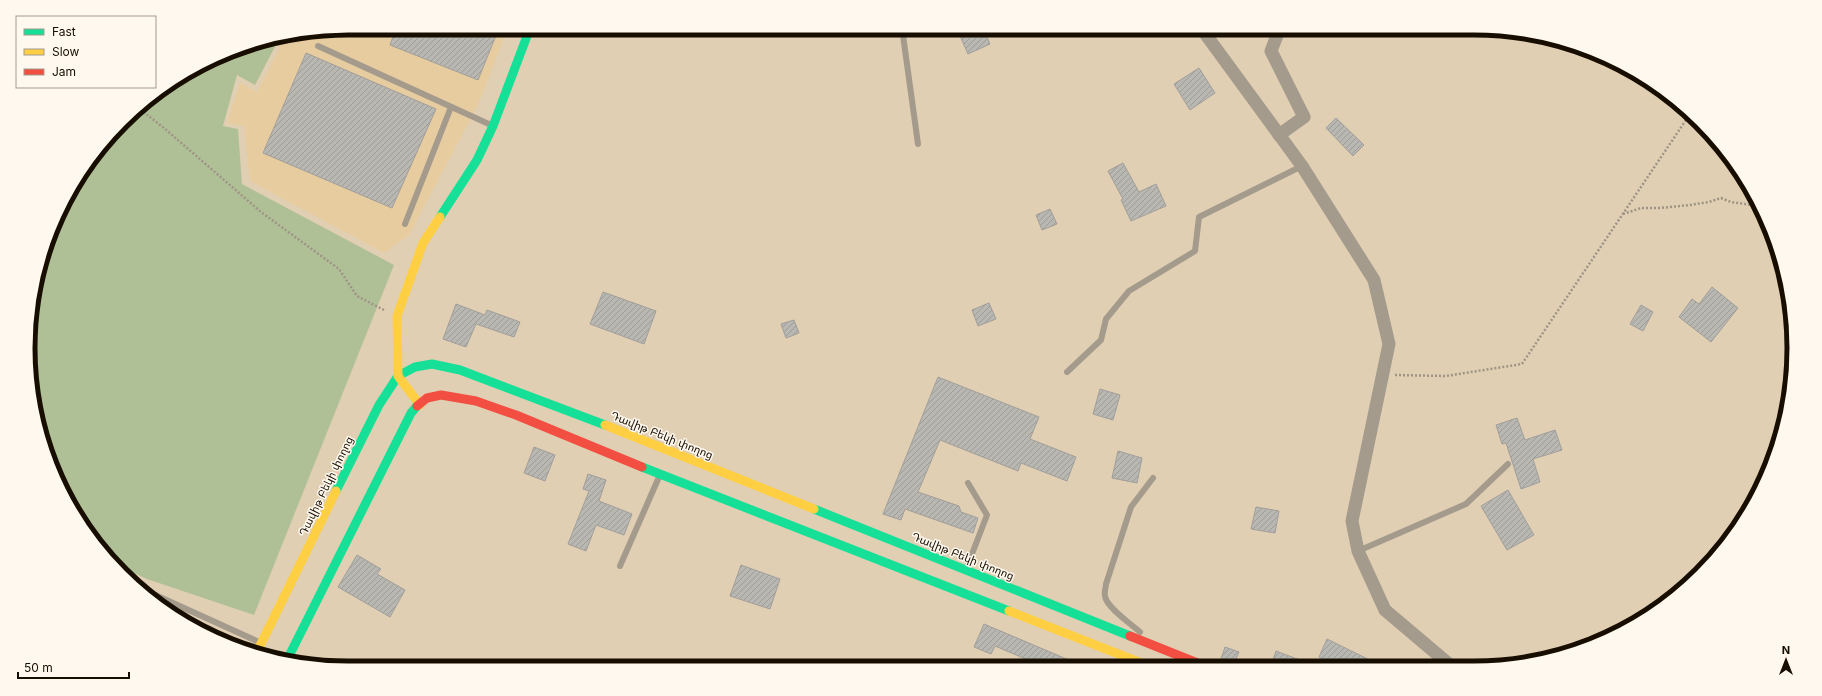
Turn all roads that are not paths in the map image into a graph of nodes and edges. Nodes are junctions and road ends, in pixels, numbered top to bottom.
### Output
1 (527, 35) edge
2 (903, 35) edge
3 (1206, 35) edge
4 (1277, 35) edge
5 (318, 46) dead end
6 (451, 106) junction
7 (493, 126) junction
8 (1279, 135) junction
9 (918, 144) dead end
10 (1302, 166) junction
11 (405, 224) dead end
12 (1068, 372) dead end
13 (398, 376) junction
14 (420, 404) junction
15 (1508, 464) dead end
16 (661, 473) junction
17 (1152, 478) dead end
18 (968, 483) dead end
19 (1358, 551) junction
20 (620, 566) dead end
21 (961, 581) junction
22 (156, 595) edge
23 (261, 643) junction
24 (259, 648) edge
25 (1160, 649) junction
26 (288, 655) edge
27 (1138, 661) edge
28 (1192, 661) edge
29 (1445, 661) edge

1 - 7 main road
2 - 9 lane
3 - 8 street
4 - 8 street
5 - 6 lane
6 - 7 lane
6 - 11 lane
7 - 13 main road
8 - 10 street
10 - 12 lane
10 - 19 street
13 - 14 main road
13 - 21 main road, Դավիթ Բեկի փողոց
13 - 23 main road, Դավիթ Բեկի փողոց
14 - 16 main road, Դավիթ Բեկի փողոց
14 - 26 main road, Դավիթ Բեկի փողոց
15 - 19 lane
16 - 20 lane
16 - 21 main road, Դավիթ Բեկի փողոց
17 - 25 lane
18 - 21 lane
19 - 29 street
21 - 25 main road, Դավիթ Բեկի փողոց
21 - 27 main road, Դավիթ Բեկի փողոց
22 - 23 lane
23 - 24 main road, Դավիթ Բեկի փողոց
25 - 28 main road, Դավիթ Բեկի փողոց

